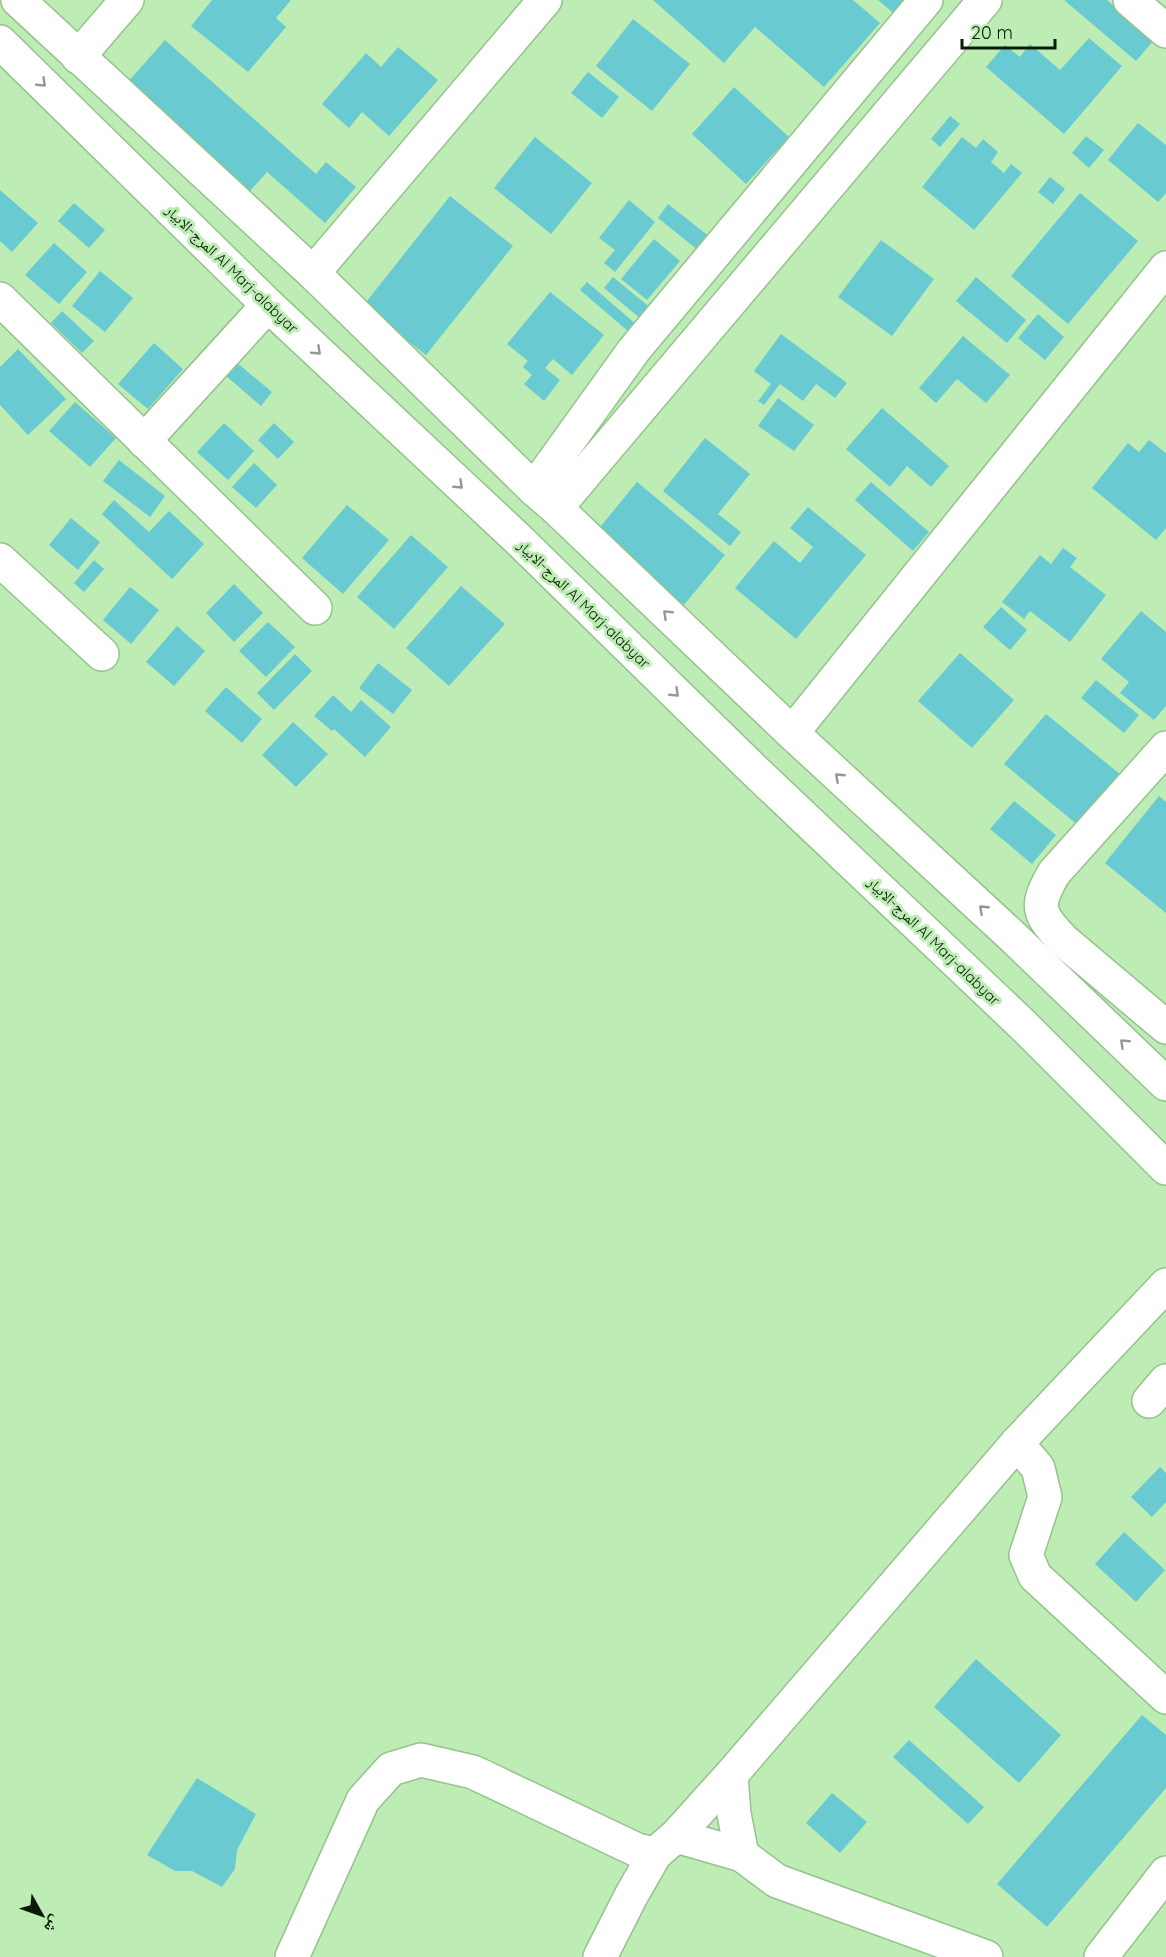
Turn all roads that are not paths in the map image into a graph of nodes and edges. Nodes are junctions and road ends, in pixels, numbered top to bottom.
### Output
1 (18, 0) edge
2 (127, 0) edge
3 (546, 0) edge
4 (926, 0) edge
5 (985, 0) edge
6 (1130, 0) edge
7 (1166, 31) edge
8 (0, 42) edge
9 (78, 57) junction
10 (1166, 268) edge
11 (313, 273) junction
12 (0, 299) edge
13 (268, 305) junction
14 (144, 441) junction
15 (545, 499) junction
16 (0, 560) edge
17 (315, 608) dead end
18 (102, 654) dead end
19 (792, 733) junction
20 (1166, 748) edge
21 (1166, 1027) edge
22 (1166, 1084) edge
23 (1166, 1168) edge
24 (1166, 1285) edge
25 (1017, 1443) junction
26 (1166, 1697) edge
27 (731, 1775) junction
28 (665, 1845) junction
29 (742, 1855) junction
30 (1166, 1874) edge
31 (975, 1956) edge
32 (292, 1957) edge
33 (600, 1957) edge
34 (1101, 1957) edge

1 - 9 street
2 - 9 street
3 - 11 street
4 - 15 street
5 - 15 street
6 - 7 street
8 -> 13 street, المرج-الابيار Al Marj-alabyar
9 - 11 street
10 - 19 street
11 - 15 street
12 - 14 street
13 - 14 street
13 -> 23 street, المرج-الابيار Al Marj-alabyar
14 - 17 street
19 -> 15 street
16 - 18 street
22 -> 19 street
20 - 21 street
24 - 25 street
25 - 26 street
25 - 27 street
27 - 28 street
27 - 29 street
28 - 29 street
28 - 32 street
28 - 33 street
29 - 31 street
30 - 34 street

